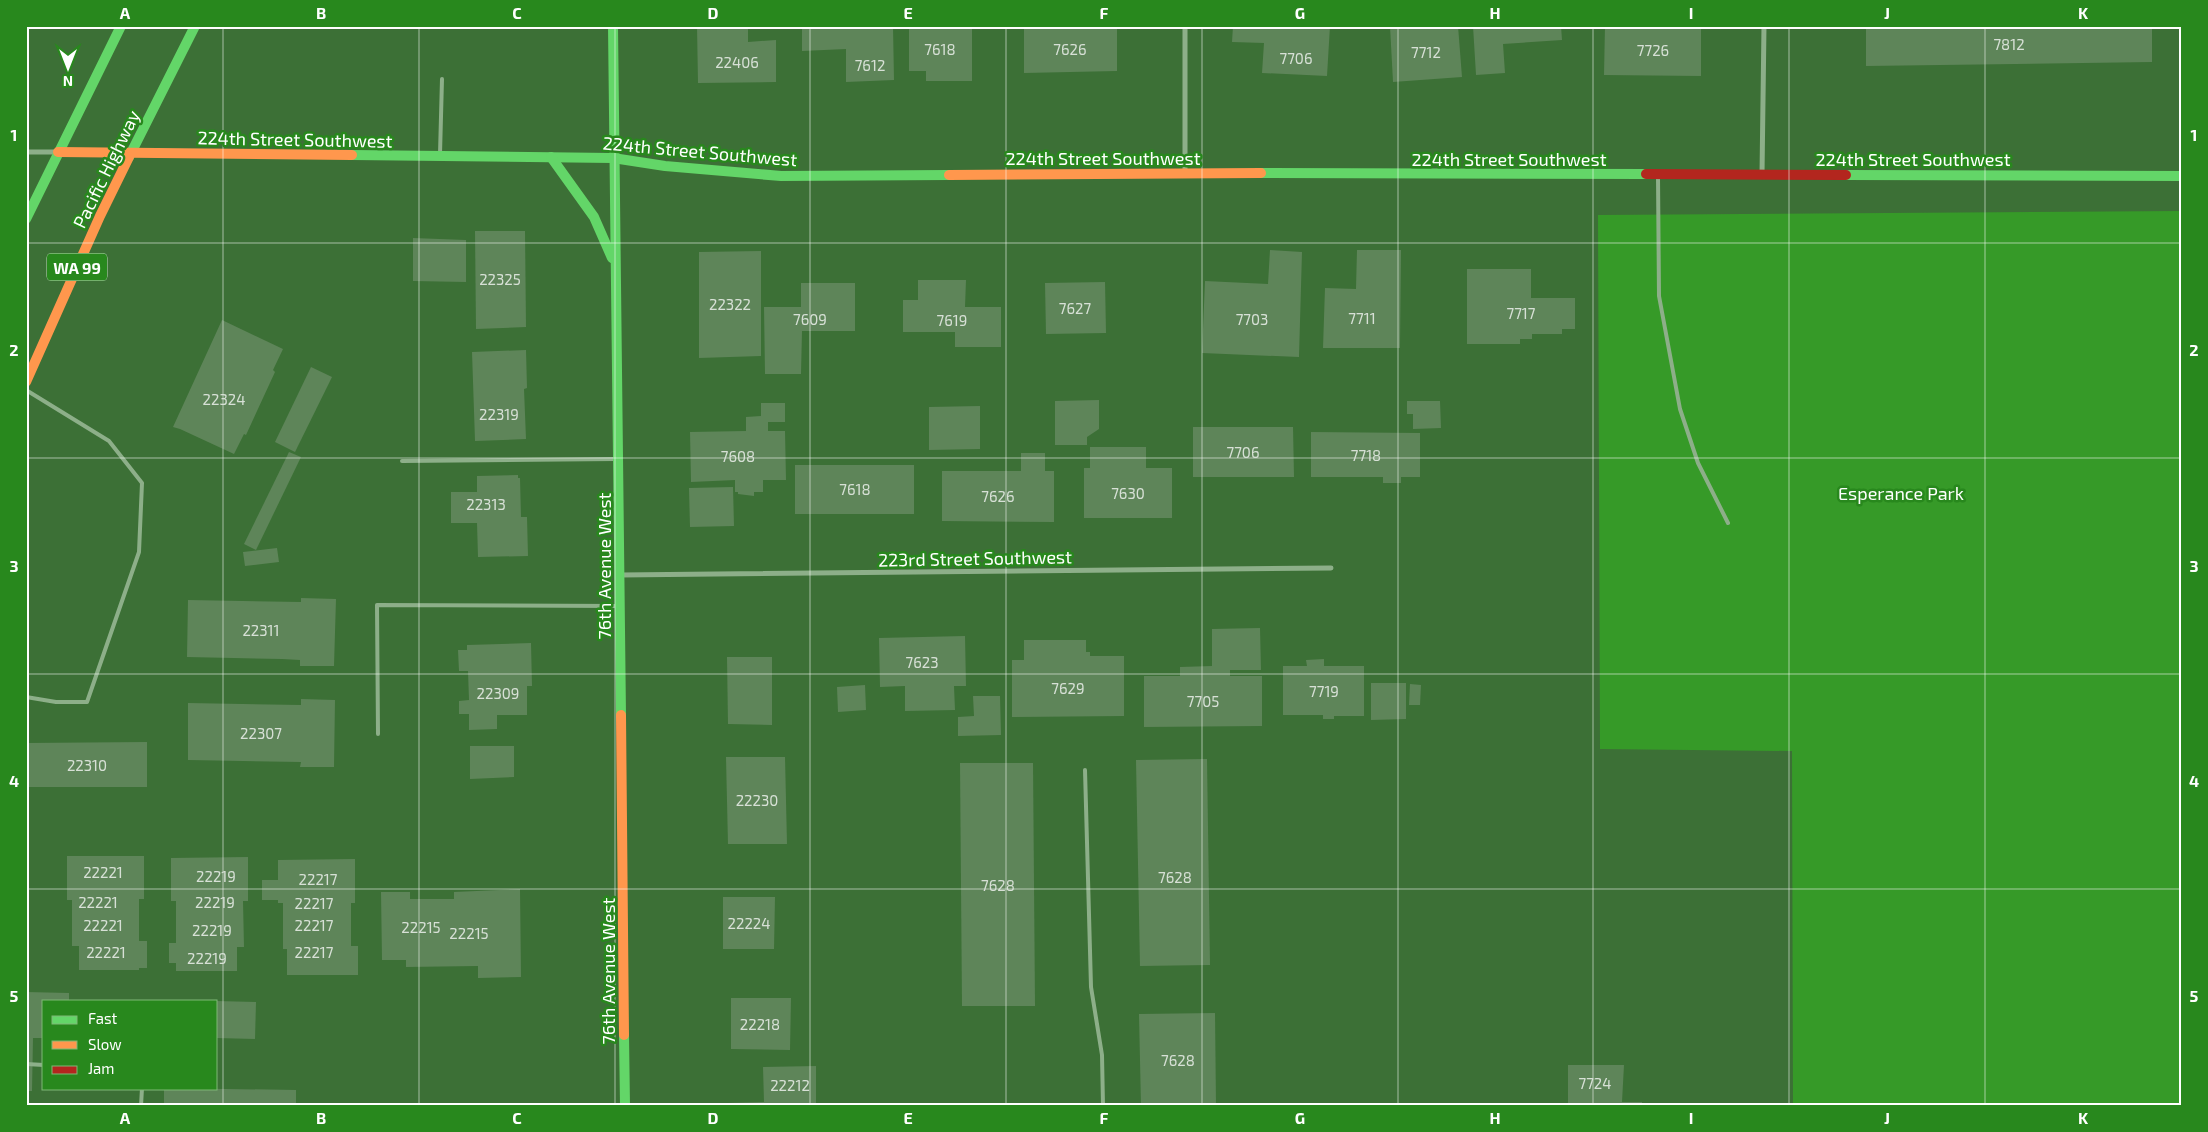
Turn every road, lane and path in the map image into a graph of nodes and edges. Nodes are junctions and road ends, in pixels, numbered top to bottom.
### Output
1 (121, 26) edge
2 (195, 26) edge
3 (613, 26) edge
4 (1184, 26) edge
5 (1764, 26) edge
6 (442, 79) dead end
7 (26, 152) edge
8 (58, 152) junction
9 (130, 154) junction
10 (440, 157) junction
11 (551, 157) junction
12 (613, 158) junction
13 (1185, 173) junction
14 (1762, 174) junction
15 (1658, 176) junction
16 (2182, 176) edge
17 (26, 219) edge
18 (615, 268) junction
19 (26, 382) edge
20 (26, 390) edge
21 (618, 459) junction
22 (402, 461) dead end
23 (1728, 523) dead end
24 (1331, 568) dead end
25 (620, 575) junction
26 (620, 606) junction
27 (26, 697) edge
28 (378, 734) dead end
29 (1085, 770) dead end
30 (26, 1064) edge
31 (42, 1065) edge
32 (142, 1090) edge
33 (141, 1106) edge
34 (625, 1106) edge
35 (1103, 1106) edge

1 - 8 main road
2 - 9 main road, Pacific Highway / WA 99
3 - 12 main road, 76th Avenue West
4 - 13 street
5 - 14 street
6 - 10 lane
7 - 8 street, 224th Street Southwest
8 - 9 main road, 224th Street Southwest
8 - 17 main road
9 - 10 main road, 224th Street Southwest
9 - 19 main road, Pacific Highway / WA 99
10 - 11 main road, 224th Street Southwest
11 - 12 main road, 224th Street Southwest
11 - 18 main road
12 - 13 main road, 224th Street Southwest
12 - 18 main road, 76th Avenue West
13 - 15 main road, 224th Street Southwest
14 - 15 main road, 224th Street Southwest
14 - 16 main road, 224th Street Southwest
15 - 23 lane
18 - 21 main road, 76th Avenue West
20 - 27 lane
21 - 22 lane
21 - 25 main road, 76th Avenue West
24 - 25 street, 223rd Street Southwest
25 - 26 main road, 76th Avenue West
26 - 28 lane
26 - 34 main road, 76th Avenue West
29 - 35 lane
30 - 31 lane
32 - 33 lane

